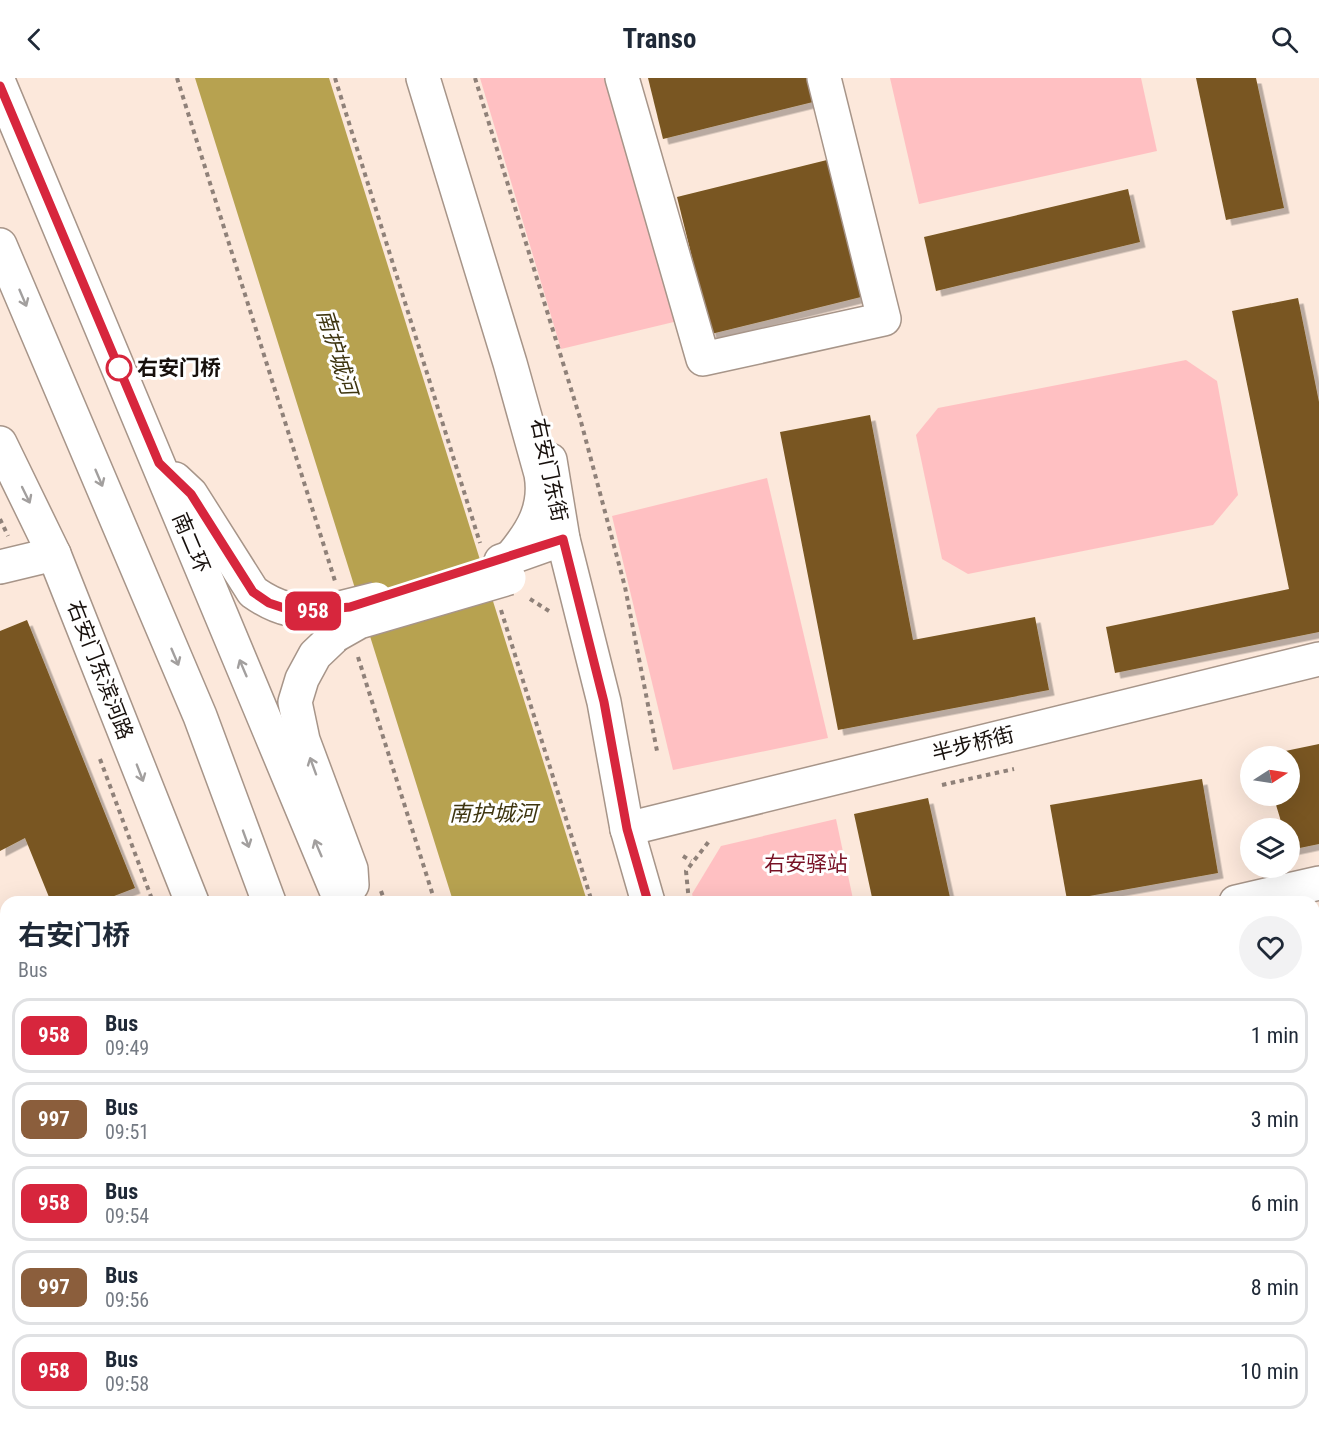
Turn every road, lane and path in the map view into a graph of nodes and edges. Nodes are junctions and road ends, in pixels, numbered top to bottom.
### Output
1 (177, 78) edge
2 (335, 78) edge
3 (423, 78) edge
4 (439, 78) edge
5 (475, 78) edge
6 (622, 78) edge
7 (824, 78) edge
8 (0, 85) edge
9 (0, 244) edge
10 (0, 443) edge
11 (159, 463) junction
12 (566, 550) junction
13 (54, 554) junction
14 (0, 567) edge
15 (501, 570) junction
16 (339, 620) junction
17 (1319, 659) edge
18 (657, 751) dead end
19 (1014, 769) dead end
20 (934, 787) dead end
21 (627, 829) junction
22 (720, 835) dead end
23 (683, 856) dead end
24 (691, 861) junction
25 (1319, 883) edge
26 (190, 896) edge
27 (267, 896) edge
28 (339, 896) edge
29 (353, 896) edge
30 (433, 896) edge
31 (590, 896) edge
32 (646, 896) edge
33 (688, 896) edge
34 (1262, 896) edge

1 - 16 path
2 - 15 path
3 - 15 main road
4 - 12 main road, 右安门东街
5 - 18 path
6 - 7 main road
8 - 11 main road, 南二环
9 -> 27 main road
10 -> 13 main road, 右安门东滨河路
11 - 16 main road
28 -> 11 main road, 南二环
12 - 15 main road
12 - 21 main road, 右安门东街
13 - 14 main road
13 -> 26 main road, 右安门东滨河路
15 - 16 main road, bridge
15 - 31 path
29 -> 16 main road
16 - 30 path
17 - 21 main road, 半步桥街
19 - 20 path
21 - 32 main road, 右安门东街
22 - 24 path
23 - 24 path
24 - 33 path
25 - 34 main road

